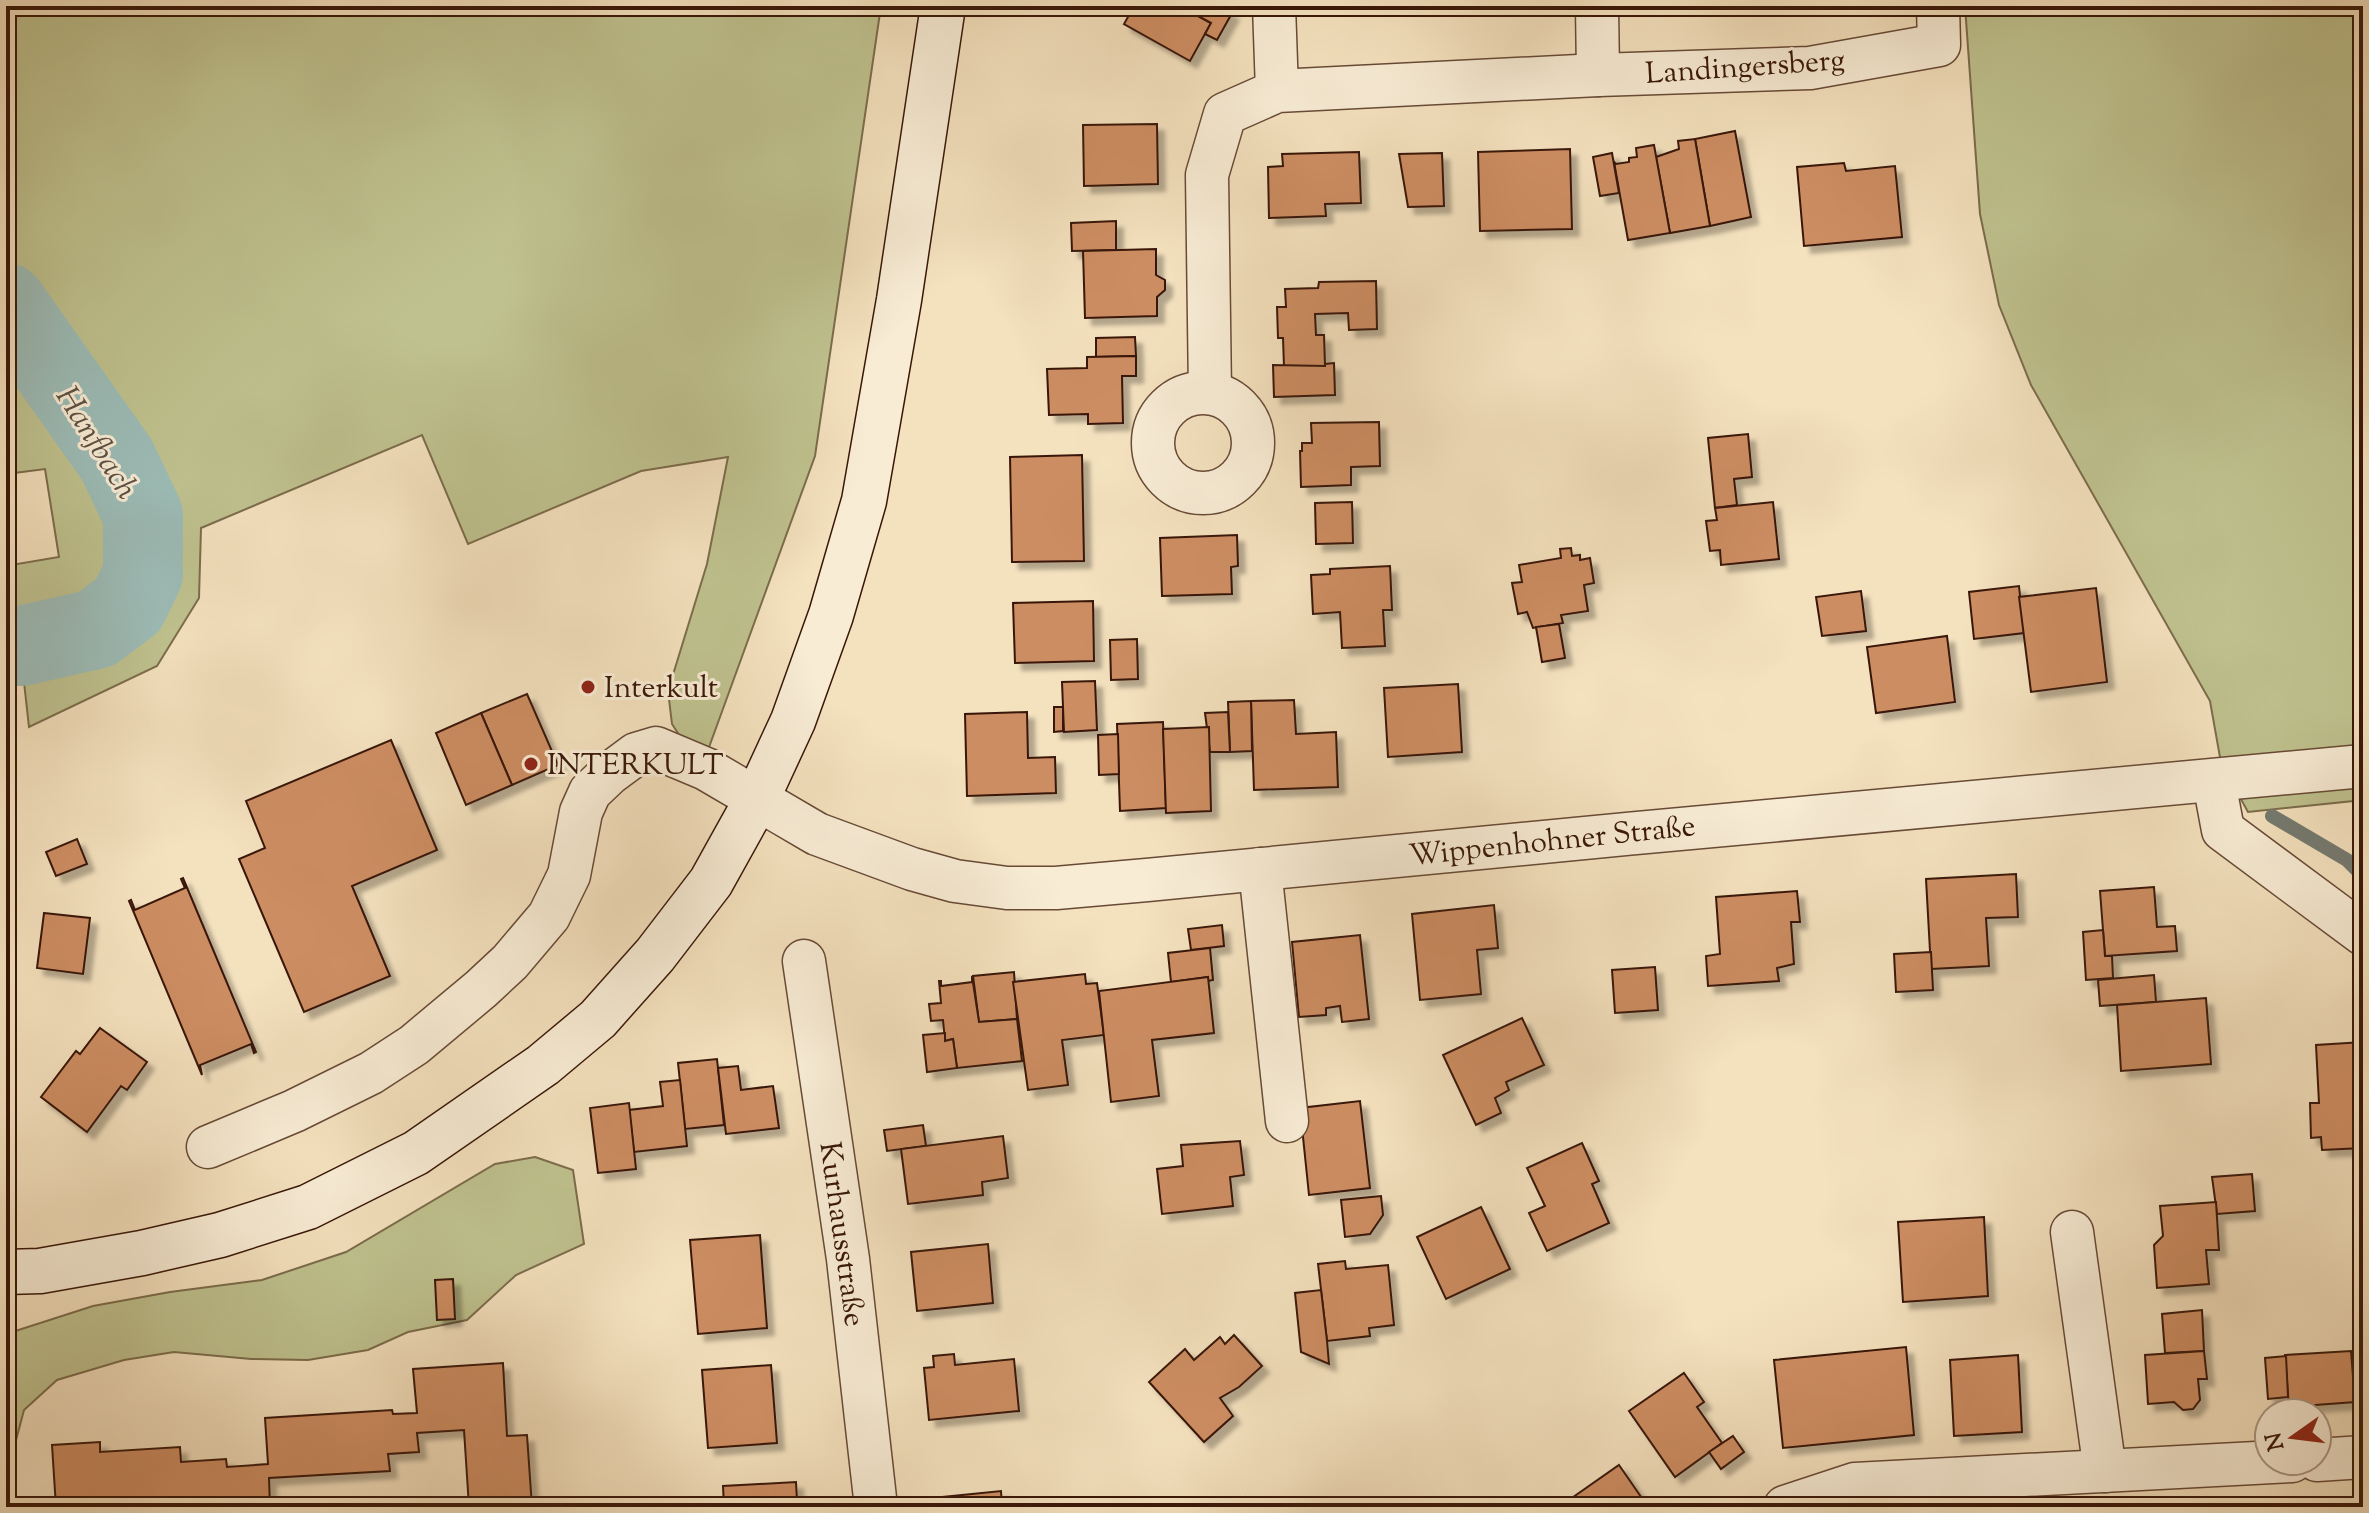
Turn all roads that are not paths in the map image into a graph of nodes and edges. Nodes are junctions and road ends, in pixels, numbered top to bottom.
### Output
1 (943, 6) edge
2 (1274, 6) edge
3 (1597, 6) edge
4 (1938, 26) edge
5 (1598, 75) junction
6 (1277, 91) junction
7 (1210, 393) dead end
8 (2363, 766) edge
9 (2214, 782) junction
10 (756, 801) junction
11 (1260, 869) junction
12 (2363, 934) edge
13 (804, 961) dead end
14 (1287, 1121) dead end
15 (208, 1147) dead end
16 (2072, 1232) dead end
17 (6, 1272) edge
18 (2363, 1457) edge
19 (2333, 1459) edge
20 (2253, 1463) edge
21 (2105, 1471) junction
22 (876, 1507) edge
23 (1785, 1507) edge

1 - 10 main road
2 - 6 street
3 - 5 street
4 - 5 street, Landingersberg
5 - 6 street, Landingersberg
6 - 7 street, Landingersberg
8 - 9 street, Wippenhohner Straße
9 - 11 street, Wippenhohner Straße
9 - 12 street
10 - 11 street, Wippenhohner Straße
10 - 15 street, Wippenhohner Straße
10 - 17 main road
11 - 14 street
13 - 22 street, Kurhausstraße
16 - 21 street
18 - 19 street
20 - 21 street
21 - 23 street

